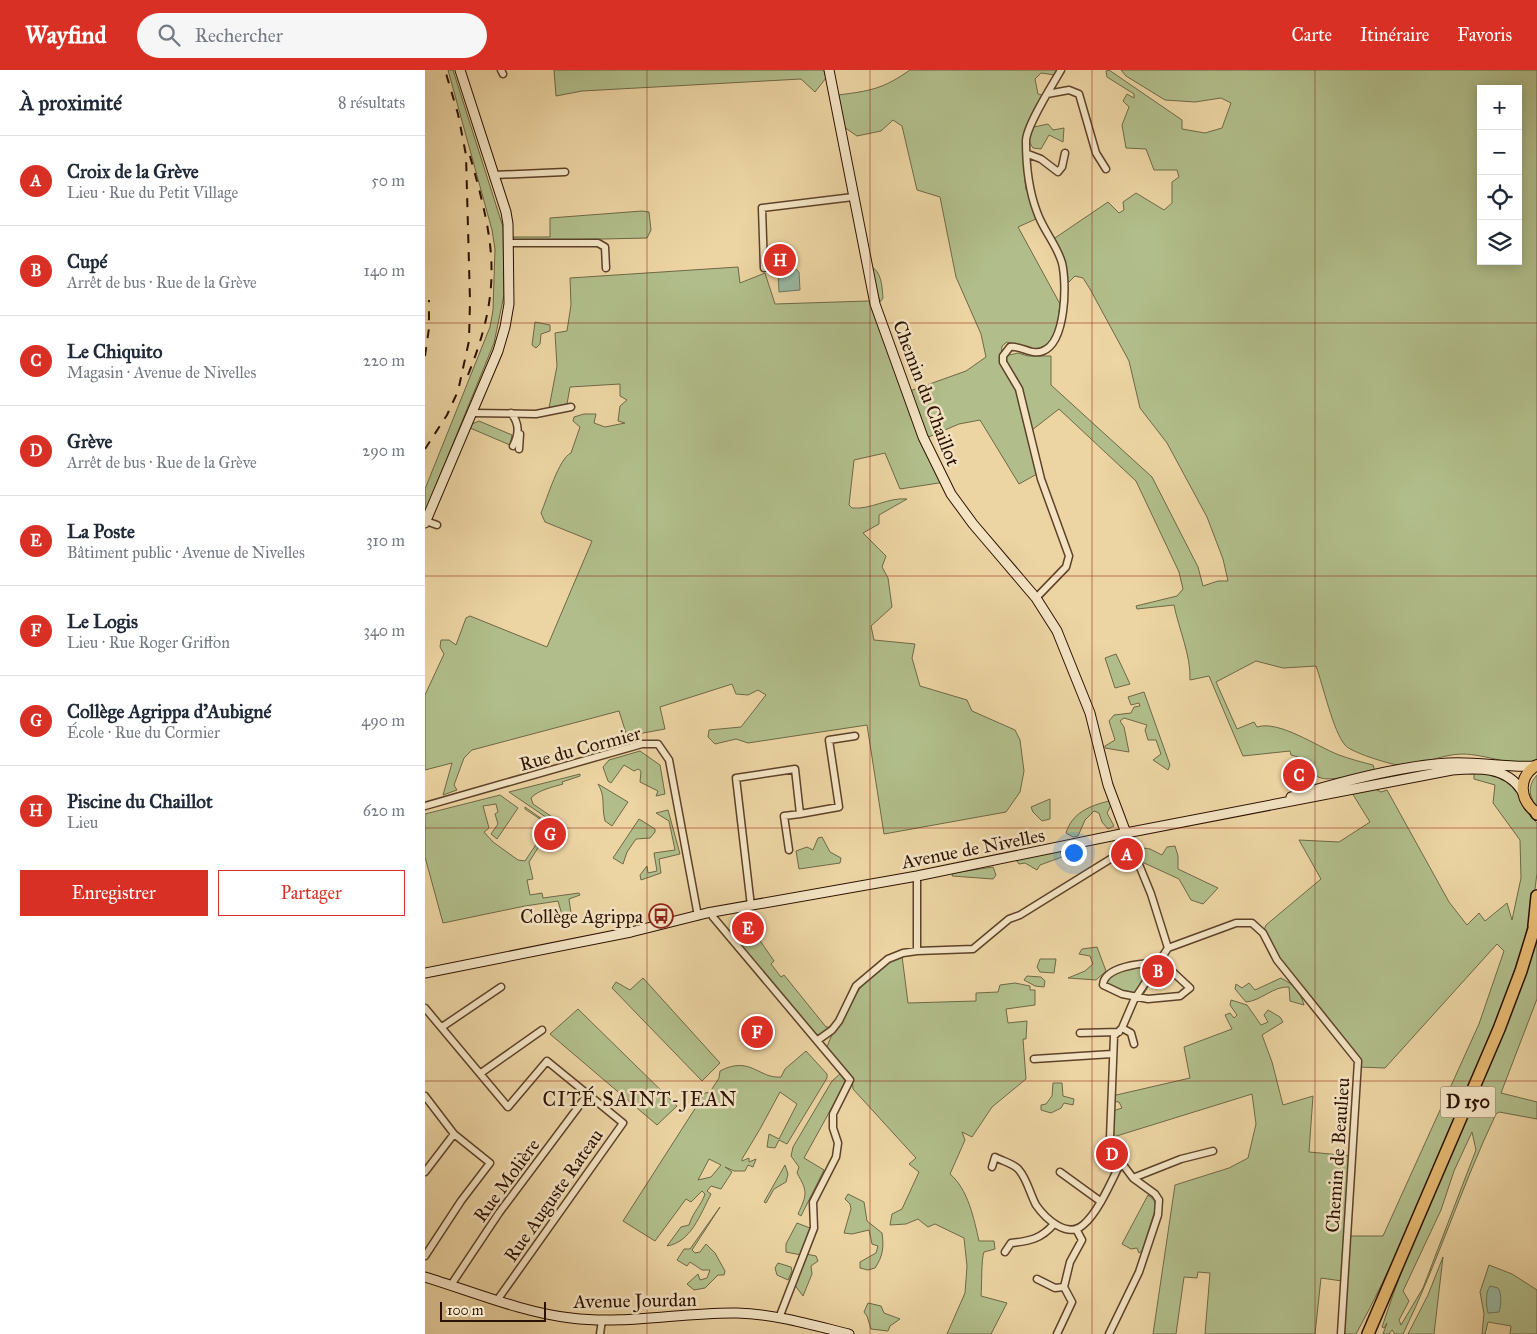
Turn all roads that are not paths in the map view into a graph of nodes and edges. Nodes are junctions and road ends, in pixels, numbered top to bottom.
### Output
1 (460, 70) edge
2 (829, 70) edge
3 (1061, 70) edge
4 (1047, 94) junction
5 (1065, 153) dead end
6 (1027, 154) junction
7 (1106, 169) dead end
8 (565, 172) dead end
9 (494, 176) junction
10 (853, 197) junction
11 (508, 243) junction
12 (606, 268) dead end
13 (764, 268) dead end
14 (571, 408) dead end
15 (471, 413) junction
16 (511, 413) junction
17 (516, 448) dead end
18 (425, 522) edge
19 (437, 525) dead end
20 (1035, 598) junction
21 (855, 736) dead end
22 (1536, 765) edge
23 (1522, 791) junction
24 (425, 806) edge
25 (1260, 806) junction
26 (1537, 813) edge
27 (799, 814) junction
28 (1126, 833) junction
29 (1133, 846) junction
30 (789, 850) dead end
31 (917, 876) junction
32 (1537, 896) edge
33 (751, 906) junction
34 (698, 916) junction
35 (713, 917) junction
36 (1535, 922) edge
37 (1168, 948) junction
38 (917, 951) junction
39 (1158, 962) junction
40 (425, 973) edge
41 (501, 987) dead end
42 (1135, 998) junction
43 (425, 1008) edge
44 (442, 1027) junction
45 (542, 1030) dead end
46 (1121, 1030) junction
47 (1080, 1033) dead end
48 (818, 1040) junction
49 (1133, 1044) dead end
50 (1113, 1054) junction
51 (1034, 1059) dead end
52 (481, 1073) junction
53 (588, 1094) junction
54 (425, 1096) edge
55 (454, 1134) junction
56 (1213, 1151) dead end
57 (1121, 1162) junction
58 (992, 1167) dead end
59 (425, 1172) edge
60 (1060, 1172) dead end
61 (1133, 1178) junction
62 (1100, 1201) junction
63 (1054, 1224) junction
64 (1076, 1229) junction
65 (1005, 1252) dead end
66 (425, 1256) edge
67 (1395, 1275) junction
68 (425, 1277) edge
69 (1037, 1279) dead end
70 (451, 1285) junction
71 (1064, 1287) junction
72 (497, 1299) junction
73 (779, 1318) junction
74 (602, 1320) junction
75 (1376, 1330) edge
76 (600, 1334) edge
77 (849, 1334) edge
78 (1057, 1334) edge
79 (1109, 1334) edge
80 (1341, 1334) edge
81 (1362, 1334) edge
82 (1368, 1334) edge

1 - 9 main road
2 - 10 main road, Chemin du Chaillot
3 - 4 street
4 - 6 street
4 - 7 street
5 - 6 street
6 - 20 street
8 - 9 street
9 - 11 main road
10 - 13 street
10 - 20 main road, Chemin du Chaillot
11 - 12 street
11 - 15 main road
14 - 16 street
15 - 16 street
15 - 18 main road
16 - 17 street
18 - 19 street
20 - 28 main road, Chemin du Chaillot
21 - 27 street
22 - 23 main road
22 - 25 main road, Avenue de Nivelles
23 - 25 main road, Avenue de Nivelles
23 - 26 main road
24 - 34 street, Rue du Cormier
25 - 28 main road, Avenue de Nivelles
27 - 30 street
27 - 33 street
28 - 29 street
28 - 31 main road, Avenue de Nivelles
29 - 37 street
29 - 38 street
31 - 33 main road, Avenue de Nivelles
31 - 38 street
32 - 36 highway, D 150
33 - 34 main road, Avenue de Nivelles
33 - 35 main road, Avenue de Nivelles
34 - 35 main road, Avenue de Nivelles
34 - 40 main road
35 - 48 street
36 - 67 highway, D 150
37 - 39 street
37 - 80 street, Chemin de Beaulieu
38 - 48 street
39 - 42 street
39 - 42 street
39 - 42 street
41 - 44 street
42 - 46 street
43 - 44 street, Rue Auguste Rateau
44 - 52 street, Rue Auguste Rateau
45 - 52 street
46 - 47 street
46 - 49 street
46 - 50 street
48 - 73 street
50 - 51 street
50 - 57 street
52 - 53 street, Rue Auguste Rateau
53 - 70 street, Rue Molière
53 - 72 street, Rue Auguste Rateau
54 - 55 street
55 - 59 street
55 - 66 street
56 - 61 street
57 - 61 street
57 - 62 street
58 - 63 street
60 - 62 street
61 - 79 street
62 - 64 street
63 - 64 street
63 - 65 street
64 - 71 street
67 - 75 highway
67 - 81 highway
67 - 82 highway
68 - 70 main road, Avenue Jourdan
69 - 71 street
70 - 72 main road, Avenue Jourdan
71 - 78 street
72 - 74 main road, Avenue Jourdan
73 - 74 main road, Avenue Jourdan
73 - 77 main road, Avenue Jourdan
74 - 76 street

